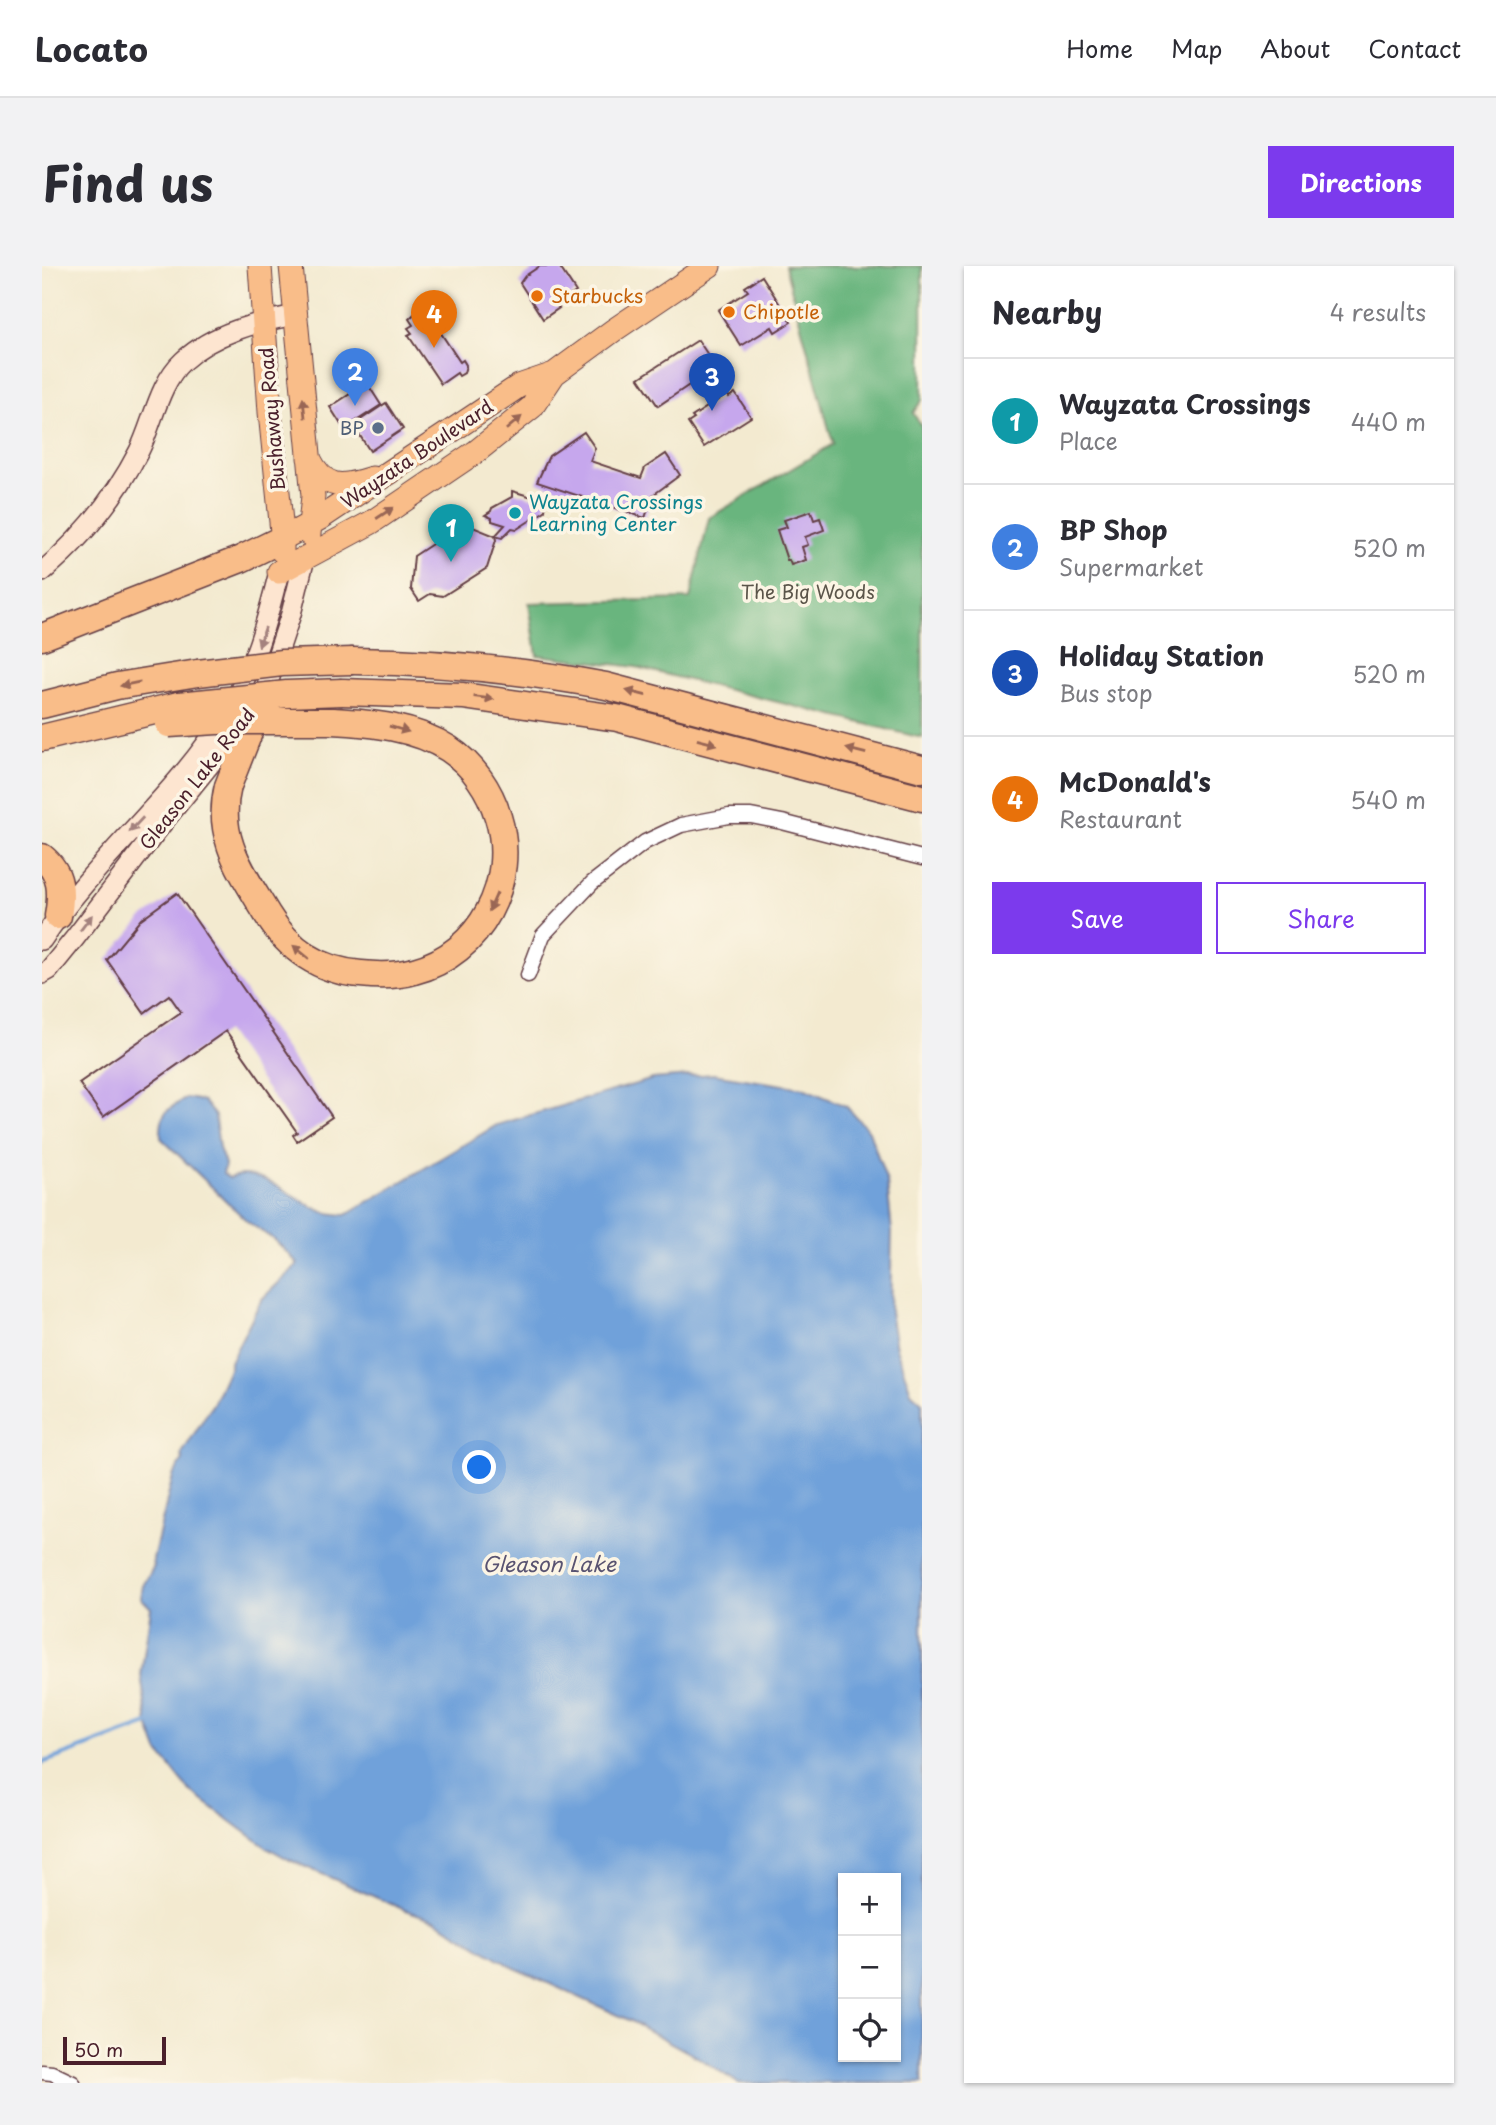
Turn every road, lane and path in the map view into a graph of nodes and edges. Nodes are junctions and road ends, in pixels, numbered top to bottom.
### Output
1 (260, 266) edge
2 (291, 266) edge
3 (709, 266) edge
4 (296, 315) junction
5 (264, 321) junction
6 (554, 374) junction
7 (309, 458) junction
8 (392, 472) junction
9 (311, 524) junction
10 (282, 539) junction
11 (305, 558) junction
12 (42, 572) edge
13 (279, 572) junction
14 (195, 577) junction
15 (42, 618) edge
16 (42, 637) edge
17 (267, 686) junction
18 (42, 705) edge
19 (174, 715) junction
20 (42, 738) edge
21 (922, 769) edge
22 (922, 799) edge
23 (42, 857) edge
24 (922, 858) edge
25 (58, 916) junction
26 (42, 940) edge
27 (42, 975) edge
28 (528, 975) dead end
29 (42, 2071) edge
30 (73, 2083) edge

1 - 5 main road, Bushaway Road
2 - 4 main road, Bushaway Road
3 - 6 main road, Wayzata Boulevard
4 - 5 main road
7 -> 4 main road, Bushaway Road
5 - 10 main road, Bushaway Road
5 - 12 main road
6 - 8 main road, Wayzata Boulevard
11 -> 6 main road, Wayzata Boulevard
7 - 8 main road
7 - 9 main road, Bushaway Road
8 - 9 main road, Wayzata Boulevard
9 - 10 main road, Wayzata Boulevard
9 - 11 main road, Bushaway Road
10 - 13 main road, Bushaway Road
10 - 14 highway
11 - 13 main road, Wayzata Boulevard
11 - 17 main road, Gleason Lake Road
13 -> 25 main road, Gleason Lake Road
14 - 15 highway
14 - 16 highway
19 -> 17 highway, bridge
27 -> 17 main road, Gleason Lake Road
21 -> 18 highway, bridge
19 - 20 highway
19 -> 22 highway, bridge
23 - 25 highway
24 - 28 street
25 - 26 main road, Gleason Lake Road
29 - 30 street

